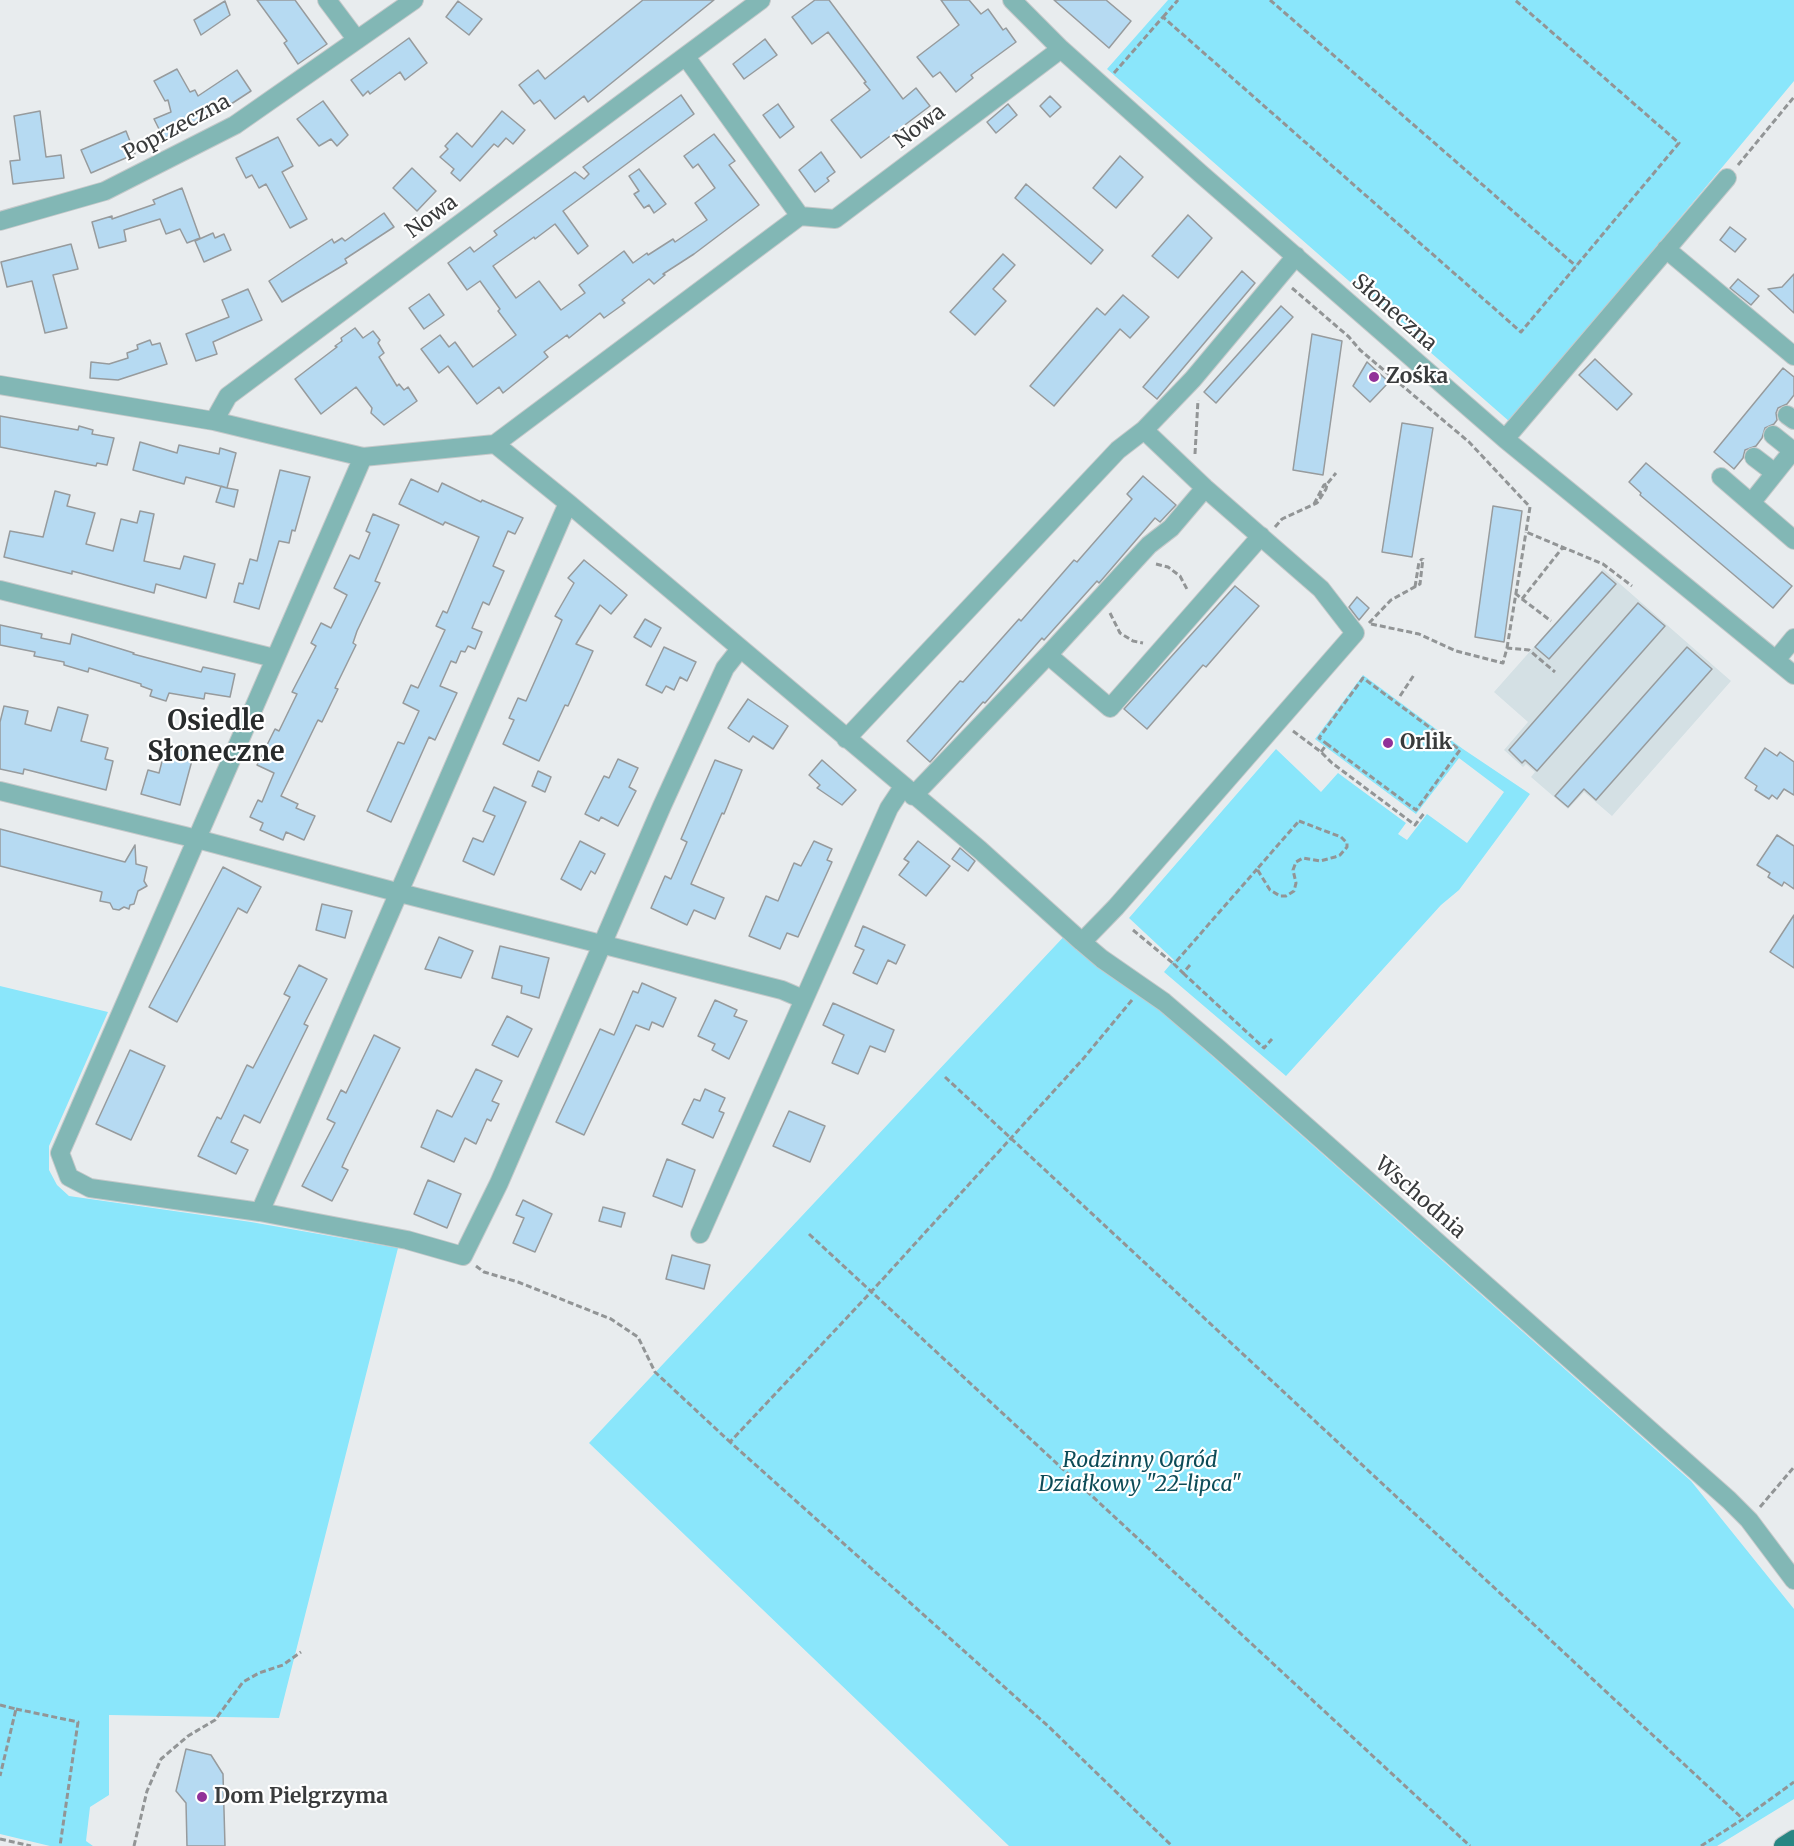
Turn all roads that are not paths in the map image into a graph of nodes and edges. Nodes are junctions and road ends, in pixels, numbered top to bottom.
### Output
1 (327, 0) edge
2 (414, 0) edge
3 (761, 0) edge
4 (1012, 0) edge
5 (357, 40) junction
6 (1061, 49) junction
7 (686, 57) junction
8 (1727, 178) road end
9 (800, 216) junction
10 (0, 221) edge
11 (1666, 249) junction
12 (1296, 256) junction
13 (1794, 356) edge
14 (0, 385) edge
15 (214, 421) junction
16 (1144, 430) junction
17 (1773, 435) dead end
18 (1505, 439) junction
19 (495, 444) junction
20 (1793, 450) edge
21 (363, 457) junction
22 (1754, 457) dead end
23 (1774, 473) junction
24 (1721, 477) dead end
25 (1205, 488) junction
26 (568, 503) junction
27 (1751, 503) junction
28 (1263, 538) junction
29 (1794, 540) edge
30 (0, 590) edge
31 (1794, 638) edge
32 (740, 649) junction
33 (1048, 655) junction
34 (274, 658) junction
35 (1776, 660) junction
36 (1794, 675) edge
37 (846, 739) junction
38 (0, 791) edge
39 (908, 792) junction
40 (197, 839) junction
41 (400, 894) junction
42 (1082, 942) junction
43 (602, 944) junction
44 (803, 999) junction
45 (260, 1212) junction
46 (700, 1234) dead end
47 (1794, 1580) edge
48 (1794, 1839) edge
49 (1783, 1846) edge

1 - 5 street
2 - 5 street, Poprzeczna
3 - 7 street, Nowa
4 - 6 street, Słoneczna
5 - 10 street, Poprzeczna
6 - 9 street, Nowa
6 - 12 street, Słoneczna
7 - 9 street
7 - 15 street, Nowa
8 - 11 street
9 - 19 street
11 - 13 street
11 - 18 street
12 - 16 street
12 - 18 street, Słoneczna
14 - 15 street
15 - 21 street
16 - 25 street
16 - 37 street
17 - 20 street
18 - 35 street, Słoneczna
19 - 21 street
19 - 26 street, Wschodnia
20 - 23 street
21 - 34 street
22 - 23 street
23 - 27 street
24 - 27 street
25 - 28 street
25 - 33 street
26 - 32 street, Wschodnia
26 - 41 street
27 - 29 street
28 - 33 street
28 - 42 street
30 - 34 street
31 - 35 street
32 - 37 street, Wschodnia
32 - 43 street
33 - 39 street
34 - 40 street
35 - 36 street, Słoneczna
37 - 39 street, Wschodnia
38 - 40 street
39 - 42 street, Wschodnia
39 - 44 street
40 - 41 street
40 - 45 street
41 - 43 street
41 - 45 street
42 - 47 street, Wschodnia
43 - 44 street
43 - 45 street
44 - 46 street
48 - 49 main road

